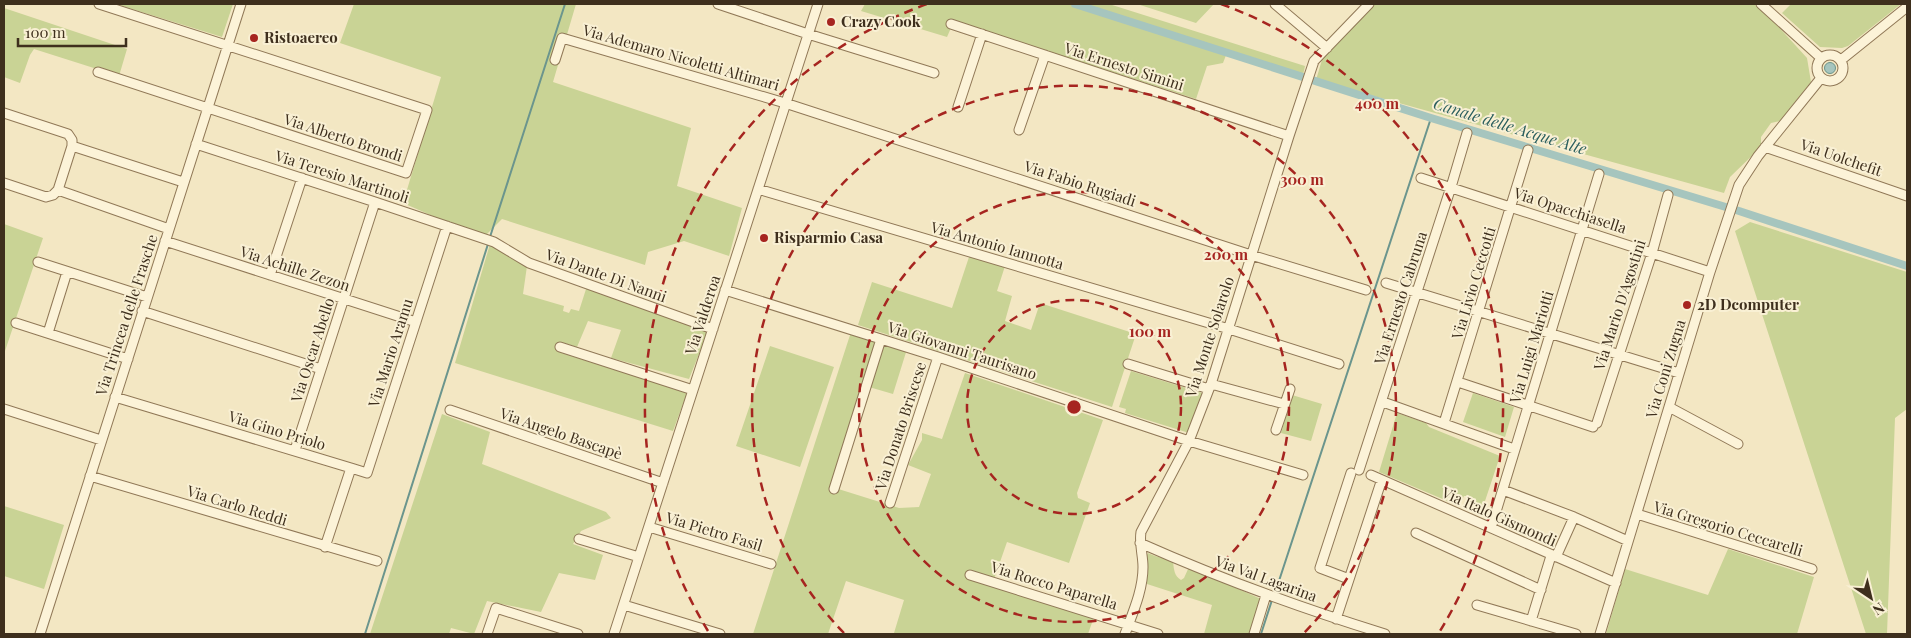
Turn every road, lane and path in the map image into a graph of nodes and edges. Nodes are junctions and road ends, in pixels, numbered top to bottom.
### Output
1 (99, 4) edge
2 (240, 4) edge
3 (718, 4) edge
4 (818, 4) edge
5 (1275, 4) edge
6 (1369, 4) edge
7 (1761, 4) edge
8 (1907, 7) edge
9 (951, 24) dead end
10 (808, 34) junction
11 (982, 34) junction
12 (228, 44) junction
13 (1327, 48) junction
14 (1045, 55) junction
15 (1821, 58) junction
16 (555, 60) dead end
17 (1841, 60) junction
18 (98, 72) dead end
19 (934, 73) dead end
20 (1821, 78) junction
21 (785, 103) junction
22 (958, 107) dead end
23 (207, 109) junction
24 (4, 114) edge
25 (1018, 130) dead end
26 (1467, 133) dead end
27 (1289, 136) junction
28 (196, 144) junction
29 (72, 146) junction
30 (1765, 147) junction
31 (1528, 150) dead end
32 (1599, 174) dead end
33 (302, 178) junction
34 (1421, 178) dead end
35 (183, 182) junction
36 (4, 183) edge
37 (1451, 187) junction
38 (758, 189) junction
39 (58, 190) junction
40 (1668, 195) dead end
41 (1907, 196) edge
42 (375, 202) junction
43 (1512, 207) junction
44 (447, 226) junction
45 (169, 229) junction
46 (1582, 229) junction
47 (480, 237) joint
48 (165, 241) junction
49 (1652, 253) junction
50 (1251, 254) junction
51 (38, 262) dead end
52 (67, 272) junction
53 (1710, 272) junction
54 (270, 276) junction
55 (1386, 283) dead end
56 (725, 290) junction
57 (1366, 290) dead end
58 (1416, 293) junction
59 (147, 297) junction
60 (344, 299) junction
61 (142, 311) junction
62 (1479, 312) junction
63 (416, 322) junction
64 (16, 323) dead end
65 (713, 329) junction
66 (1229, 329) junction
67 (48, 333) junction
68 (1550, 333) junction
69 (881, 339) junction
70 (560, 347) dead end
71 (1619, 354) junction
72 (938, 357) junction
73 (128, 359) junction
74 (1128, 364) dead end
75 (1339, 364) dead end
76 (321, 369) junction
77 (1679, 373) junction
78 (1458, 382) junction
79 (1210, 386) junction
80 (1290, 389) dead end
81 (693, 390) junction
82 (115, 397) junction
83 (1383, 402) junction
84 (1284, 404) junction
85 (1529, 405) junction
86 (1669, 407) junction
87 (4, 409) edge
88 (450, 410) dead end
89 (1444, 423) junction
90 (1276, 430) dead end
91 (101, 440) junction
92 (1189, 441) junction
93 (1738, 444) dead end
94 (1514, 449) junction
95 (295, 450) junction
96 (351, 468) junction
97 (1303, 475) dead end
98 (1371, 475) dead end
99 (90, 476) junction
100 (663, 483) junction
101 (1380, 485) dead end
102 (834, 489) dead end
103 (1503, 490) junction
104 (890, 503) dead end
105 (1636, 514) junction
106 (1574, 517) junction
107 (649, 527) junction
108 (1491, 528) junction
109 (1416, 533) dead end
110 (580, 539) dead end
111 (1628, 541) junction
112 (1140, 543) junction
113 (325, 547) junction
114 (639, 557) junction
115 (1553, 558) junction
116 (377, 561) dead end
117 (771, 564) dead end
118 (1812, 569) dead end
119 (970, 575) dead end
120 (1349, 579) junction
121 (1616, 583) junction
122 (1540, 590) junction
123 (1266, 595) junction
124 (624, 605) junction
125 (1477, 605) dead end
126 (1336, 619) junction
127 (1532, 621) junction
128 (1129, 624) junction
129 (40, 634) edge
130 (487, 634) edge
131 (578, 634) edge
132 (614, 634) edge
133 (720, 634) edge
134 (1126, 634) edge
135 (1158, 634) edge
136 (1254, 634) edge
137 (1385, 634) edge
138 (1576, 634) edge
139 (1600, 634) edge

1 - 12 street
2 - 12 street, Via Trincea delle Frasche
3 - 10 street
4 - 10 street, Via Valderoa
5 - 13 street
6 - 13 street, Via Monte Solarolo
7 - 15 street
8 - 17 street
9 - 11 street, Via Ernesto Simini
10 - 19 street
10 - 21 street, Via Valderoa
11 - 14 street, Via Ernesto Simini
11 - 22 street
12 - 23 street, Via Trincea delle Frasche
12 - 23 street, Via Alberto Brondi
13 - 27 street, Via Monte Solarolo
14 - 25 street
14 - 27 street, Via Ernesto Simini
15 - 17 street
15 - 20 street
16 - 21 street, Via Ademaro Nicoletti Altimari
17 - 20 street
18 - 23 street
20 - 30 street, Via Coni Zugna
21 - 38 street, Via Valderoa
21 - 50 street, Via Fabio Rugiadi
23 - 28 street, Via Trincea delle Frasche
24 - 29 street
26 - 37 street, Via Ernesto Cabruna
27 - 50 street, Via Monte Solarolo
28 - 33 street, Via Teresio Martinoli
28 - 35 street, Via Trincea delle Frasche
29 - 35 street
29 - 39 street
30 - 41 street, Via Uolchefit
30 - 53 street, Via Coni Zugna
31 - 43 street, Via Livio Ceccotti
32 - 46 street, Via Luigi Mariotti
33 - 42 street, Via Teresio Martinoli
33 - 54 street
34 - 37 street, Via Opacchiasella
35 - 45 street, Via Trincea delle Frasche
36 - 39 street
37 - 43 street, Via Opacchiasella
37 - 58 street, Via Ernesto Cabruna
38 - 56 street, Via Valderoa
38 - 66 street, Via Antonio Iannotta
39 - 45 street
40 - 49 street, Via Mario D'Agostini
42 - 44 street, Via Teresio Martinoli
42 - 60 street, Via Oscar Abello
43 - 46 street, Via Opacchiasella
43 - 62 street, Via Livio Ceccotti
44 - 47 street, Via Teresio Martinoli
44 - 63 street, Via Mario Aramu
45 - 48 street, Via Trincea delle Frasche
46 - 49 street, Via Opacchiasella
46 - 68 street, Via Luigi Mariotti
47 - 65 street, Via Dante Di Nanni
48 - 54 street, Via Achille Zezon
48 - 59 street, Via Trincea delle Frasche
49 - 53 street, Via Opacchiasella
49 - 71 street, Via Mario D'Agostini
50 - 57 street, Via Fabio Rugiadi
50 - 66 street, Via Monte Solarolo
51 - 52 street
52 - 59 street
52 - 67 street
53 - 77 street, Via Coni Zugna
54 - 60 street, Via Achille Zezon
55 - 58 street
56 - 65 street, Via Valderoa
56 - 69 street, Via Giovanni Taurisano
58 - 62 street
58 - 83 street, Via Ernesto Cabruna
59 - 61 street, Via Trincea delle Frasche
60 - 63 street, Via Achille Zezon
60 - 76 street, Via Oscar Abello
61 - 73 street, Via Trincea delle Frasche
61 - 76 street
62 - 68 street
62 - 78 street, Via Livio Ceccotti
63 - 96 street, Via Mario Aramu
64 - 67 street
65 - 81 street, Via Valderoa
66 - 75 street, Via Antonio Iannotta
66 - 79 street, Via Monte Solarolo
67 - 73 street
68 - 71 street
68 - 85 street, Via Luigi Mariotti
69 - 72 street, Via Giovanni Taurisano
69 - 102 street
70 - 81 street
71 - 77 street
71 - 85 street, Via Mario D'Agostini
72 - 92 street, Via Giovanni Taurisano
72 - 104 street, Via Donato Briscese
73 - 82 street, Via Trincea delle Frasche
74 - 79 street
76 - 95 street, Via Oscar Abello
77 - 86 street, Via Coni Zugna
78 - 85 street
78 - 89 street, Via Livio Ceccotti
79 - 84 street
79 - 92 street, Via Monte Solarolo
80 - 84 street
81 - 100 street, Via Valderoa
82 - 91 street, Via Trincea delle Frasche
82 - 95 street, Via Gino Priolo
83 - 89 street
83 - 120 street, Via Ernesto Cabruna
84 - 90 street
85 - 94 street, Via Luigi Mariotti
86 - 93 street
86 - 105 street, Via Coni Zugna
87 - 91 street
88 - 100 street, Via Angelo Bascapè
89 - 94 street
91 - 99 street, Via Trincea delle Frasche
92 - 97 street, Via Giovanni Taurisano
92 - 112 street, Via Monte Solarolo
94 - 103 street, Via Luigi Mariotti
95 - 96 street, Via Gino Priolo
96 - 113 street
98 - 108 street, Via Italo Gismondi
99 - 113 street, Via Carlo Reddi
99 - 129 street, Via Trincea delle Frasche
100 - 107 street, Via Valderoa
101 - 120 street
103 - 106 street
103 - 108 street, Via Luigi Mariotti
105 - 111 street, Via Coni Zugna
105 - 118 street, Via Gregorio Ceccarelli
106 - 111 street
106 - 115 street
107 - 114 street, Via Valderoa
107 - 117 street, Via Pietro Fasil
108 - 115 street, Via Italo Gismondi
109 - 122 street
110 - 114 street
111 - 121 street, Via Coni Zugna
112 - 123 street, Via Val Lagarina
112 - 128 street, Via Monte Solarolo
113 - 116 street, Via Carlo Reddi
114 - 124 street, Via Valderoa
115 - 121 street, Via Italo Gismondi
115 - 122 street
119 - 128 street, Via Rocco Paparella
120 - 126 street
121 - 139 street, Via Coni Zugna
122 - 127 street
123 - 126 street, Via Val Lagarina
123 - 136 street
124 - 132 street, Via Valderoa
124 - 133 street
125 - 127 street
126 - 137 street, Via Val Lagarina
127 - 138 street
128 - 134 street, Via Monte Solarolo
128 - 135 street, Via Rocco Paparella
130 - 131 street

